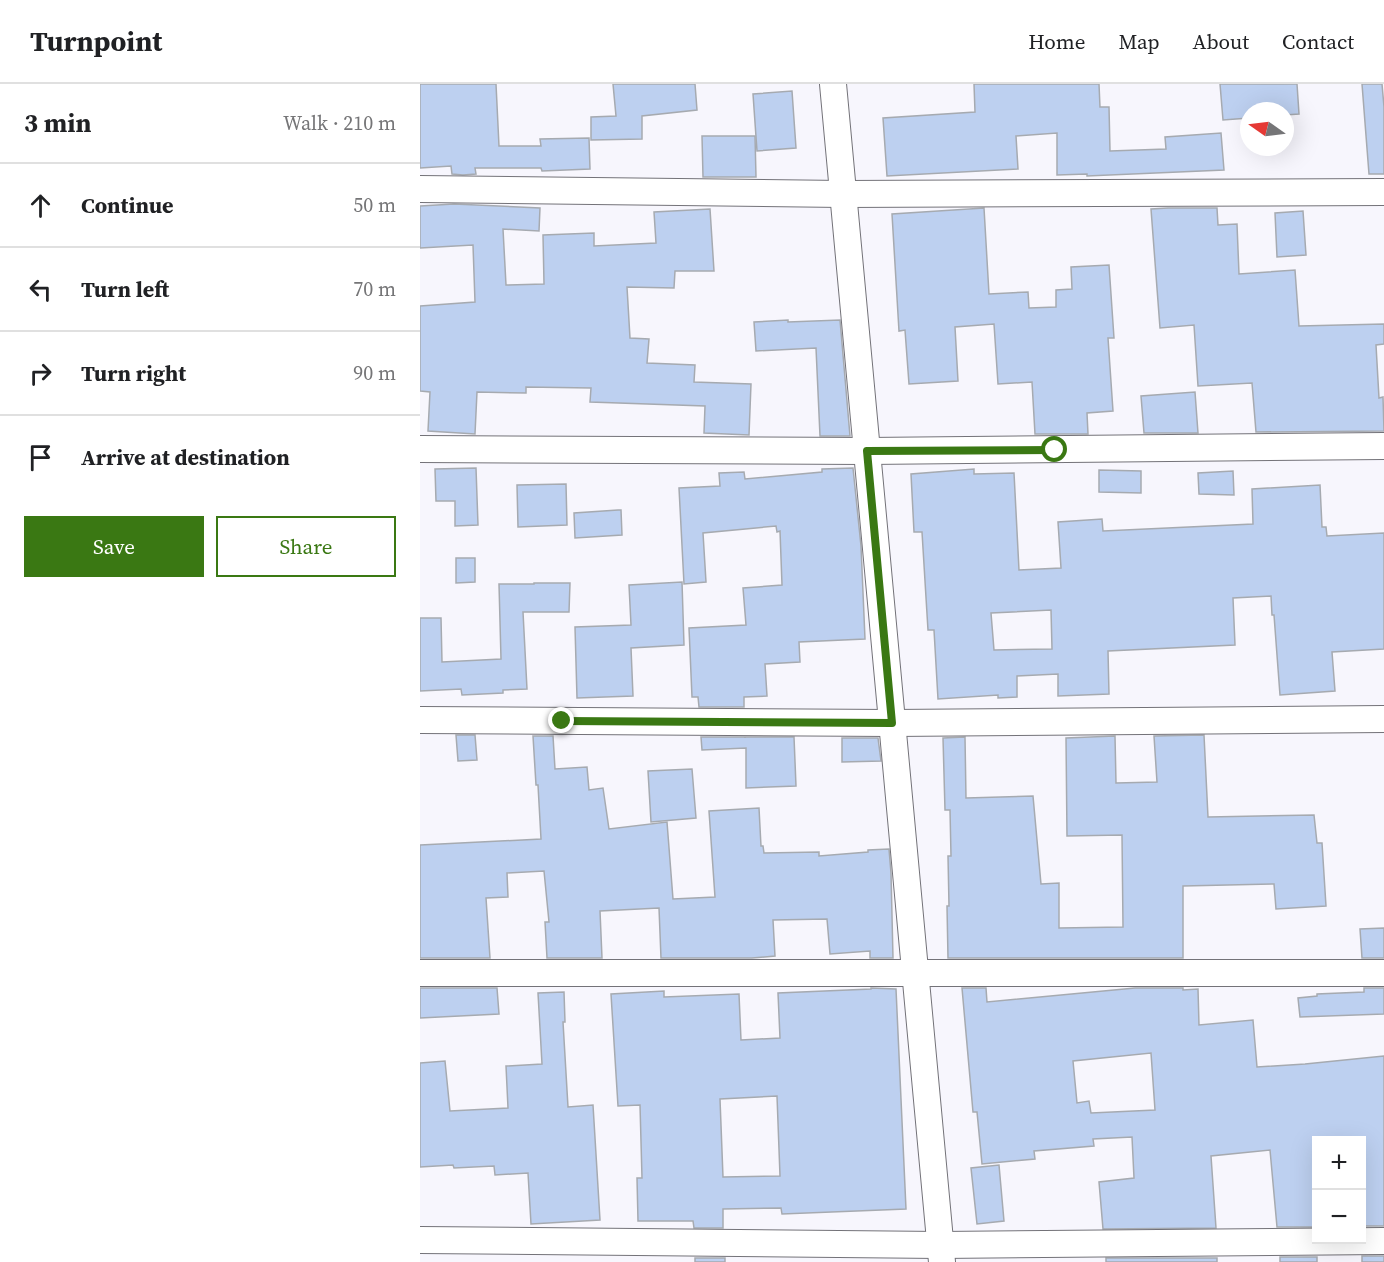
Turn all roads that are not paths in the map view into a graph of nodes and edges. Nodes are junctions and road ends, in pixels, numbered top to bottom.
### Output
1 (833, 84) edge
2 (420, 189) edge
3 (1384, 192) edge
4 (843, 194) junction
5 (1384, 447) edge
6 (420, 449) edge
7 (867, 451) junction
8 (1384, 719) edge
9 (420, 720) edge
10 (892, 723) junction
11 (420, 973) edge
12 (915, 973) junction
13 (1384, 973) edge
14 (420, 1240) edge
15 (1384, 1241) edge
16 (941, 1254) edge

1 - 4 street
2 - 4 street
3 - 4 street
4 - 7 street
5 - 7 street
6 - 7 street
7 - 10 street
8 - 10 street
9 - 10 street
10 - 12 street
11 - 12 street
12 - 13 street
12 - 16 street
14 - 16 street
15 - 16 street

